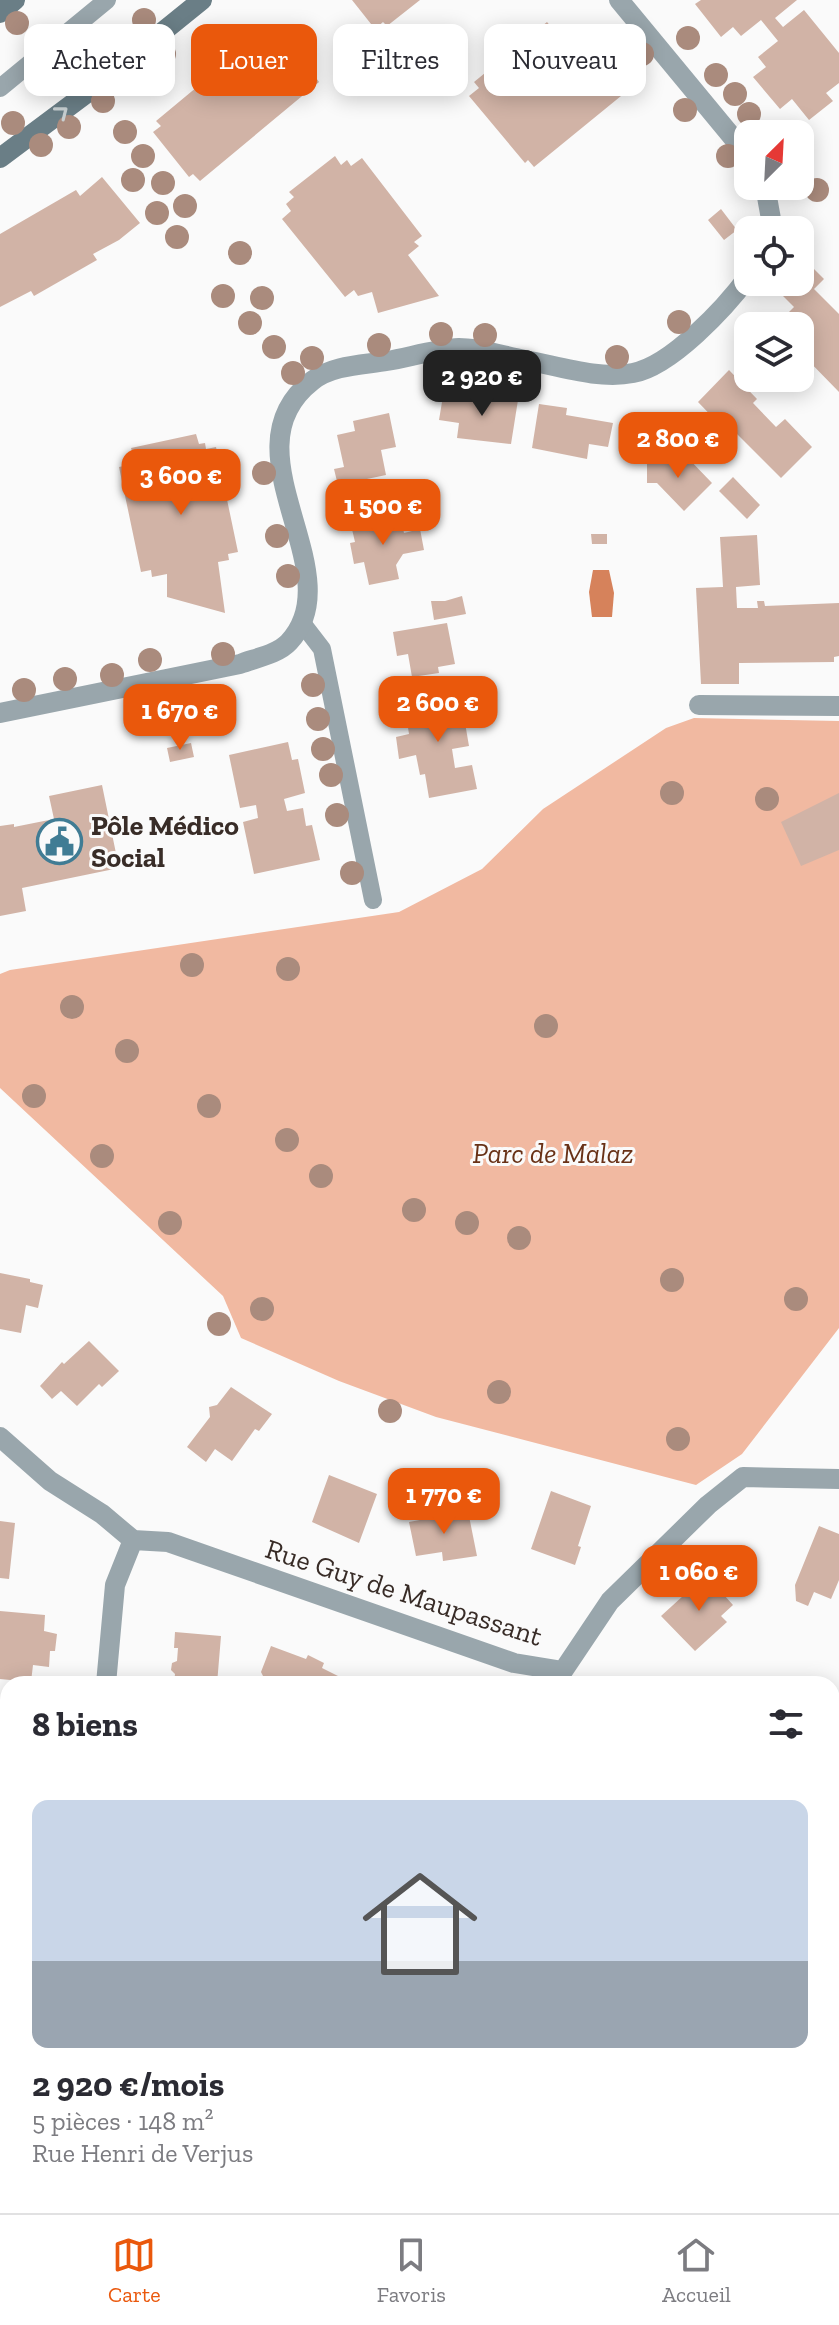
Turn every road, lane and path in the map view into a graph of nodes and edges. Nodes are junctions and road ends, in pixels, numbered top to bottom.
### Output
1 (15, 0) edge
2 (107, 0) edge
3 (202, 0) edge
4 (619, 0) edge
5 (0, 13) edge
6 (0, 88) edge
7 (734, 139) edge
8 (0, 158) edge
9 (734, 292) edge
10 (302, 623) junction
11 (699, 705) dead end
12 (839, 706) edge
13 (0, 713) edge
14 (373, 900) dead end
15 (0, 1437) edge
16 (839, 1479) edge
17 (133, 1540) junction
18 (107, 1676) edge
19 (563, 1676) edge
20 (571, 1676) edge

1 - 5 street
2 - 6 lane
8 -> 3 street
4 - 7 street
9 - 10 street
10 - 13 street
10 - 14 lane
11 - 12 street
15 - 17 street
16 - 20 street, Rue Guy de Maupassant
17 - 18 street
17 - 19 street, Rue Guy de Maupassant

